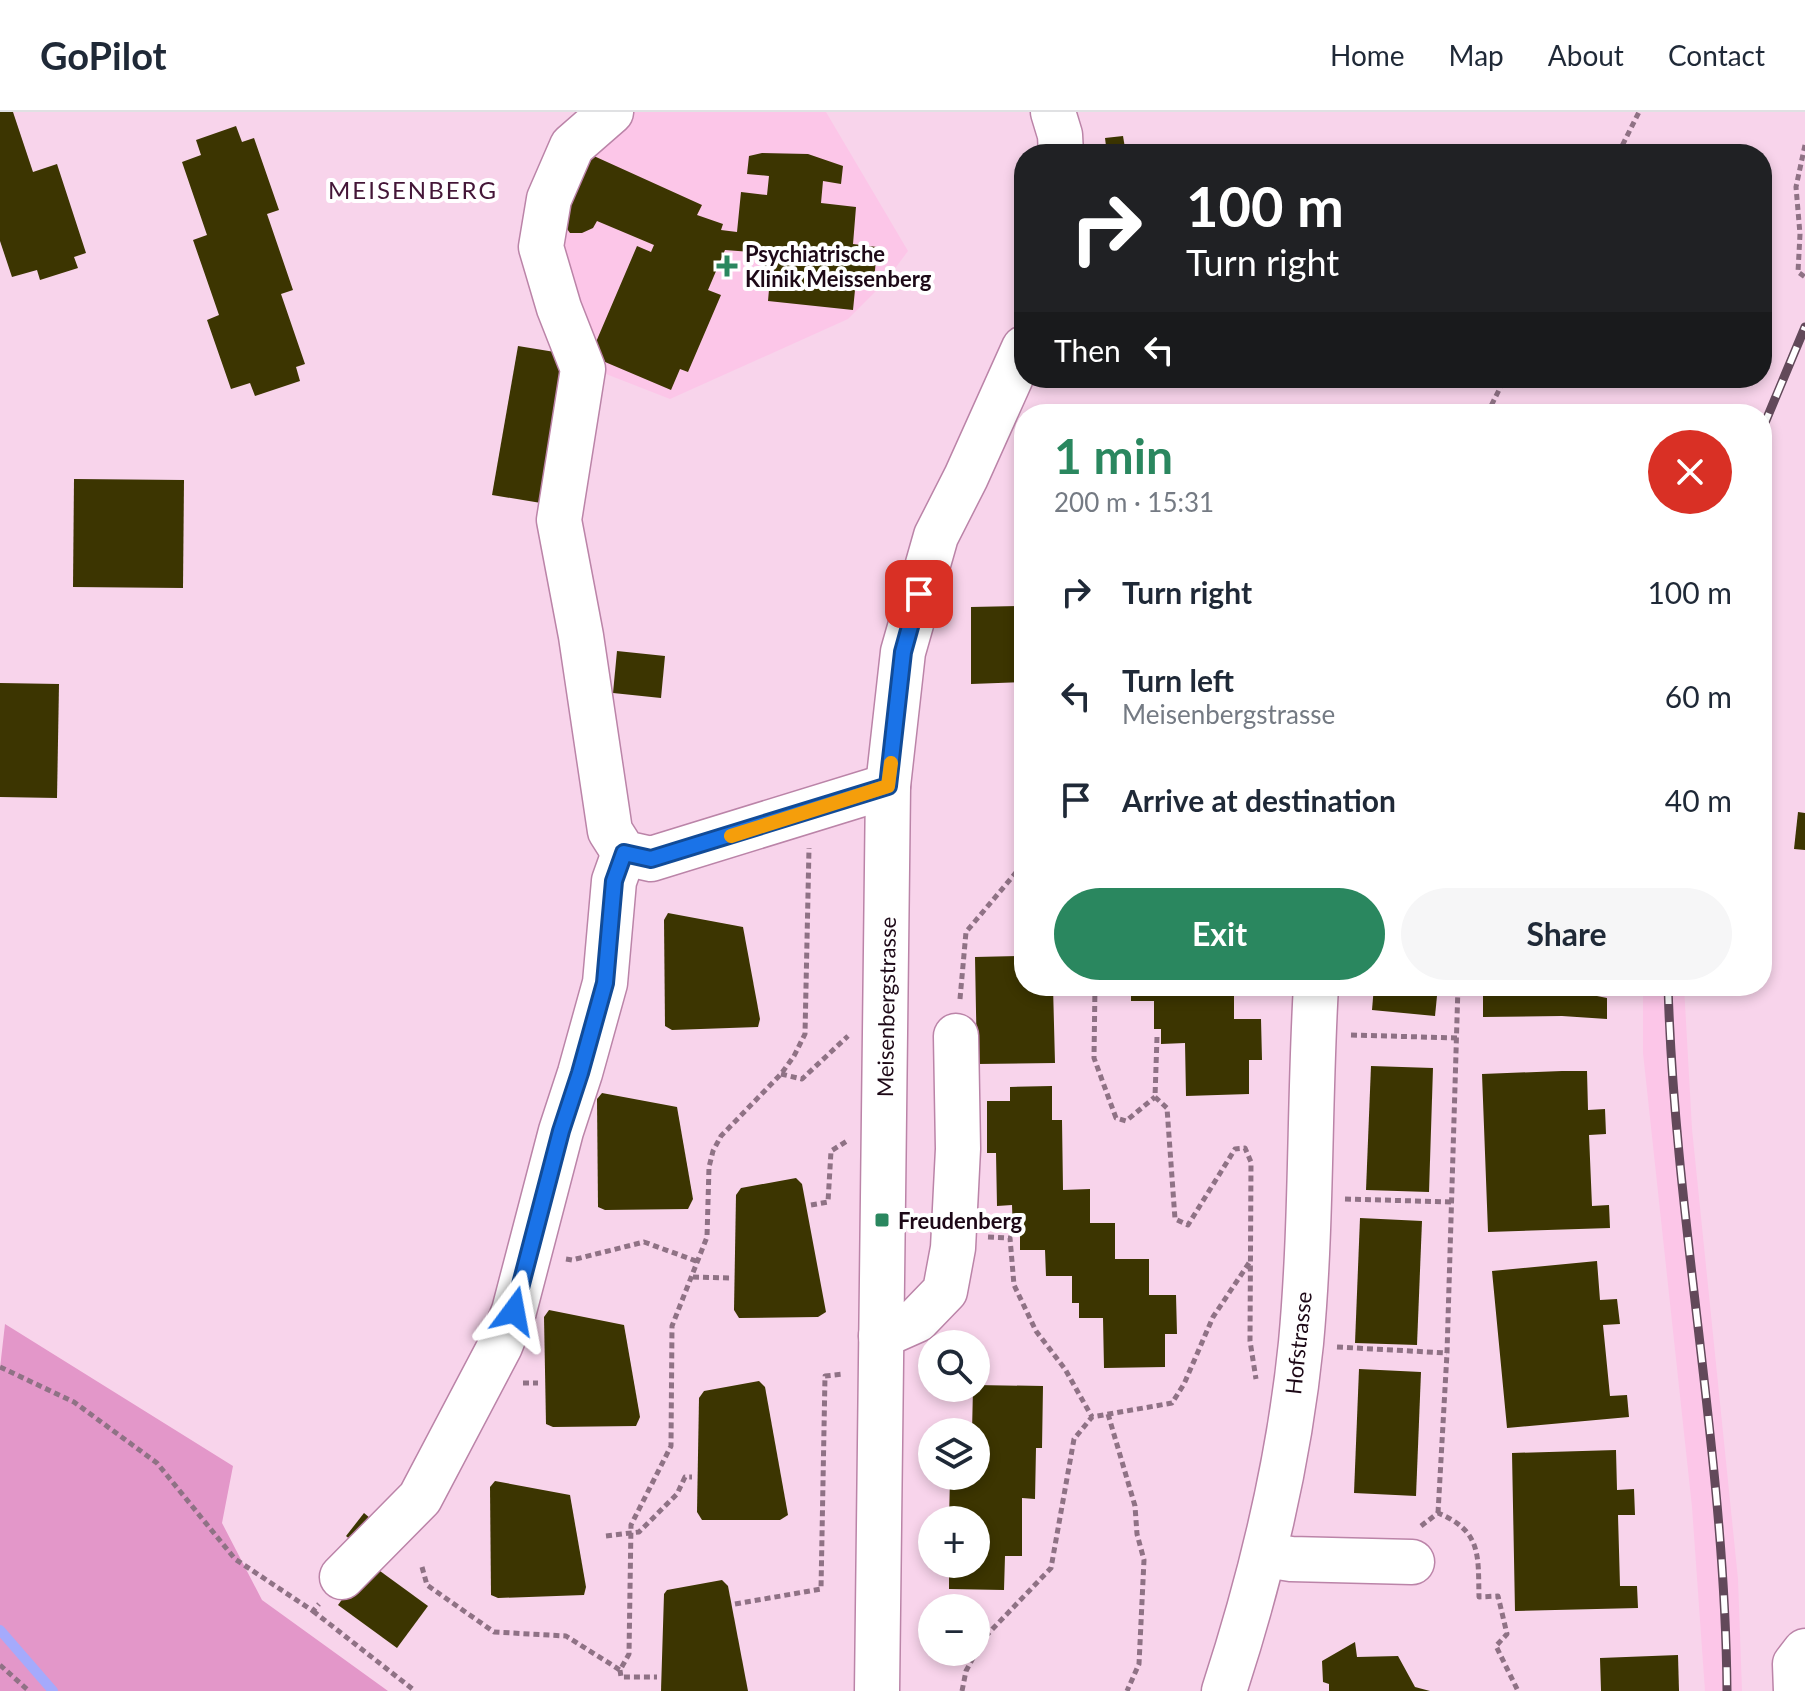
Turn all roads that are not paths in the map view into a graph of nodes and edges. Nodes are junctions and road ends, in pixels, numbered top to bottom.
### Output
1 (611, 112) edge
2 (1053, 112) edge
3 (1060, 144) edge
4 (1014, 370) edge
5 (888, 786) junction
6 (624, 853) junction
7 (1316, 996) edge
8 (956, 1036) road end
9 (881, 1353) junction
10 (1265, 1555) junction
11 (1412, 1562) dead end
12 (342, 1577) road end
13 (1805, 1651) edge
14 (877, 1691) edge
15 (1224, 1691) edge
16 (1796, 1691) edge

1 - 6 street
2 - 3 street
4 - 5 street, Meisenbergstrasse
5 - 6 street
5 - 9 street, Meisenbergstrasse
6 - 12 street
7 - 10 street, Hofstrasse
8 - 9 street
9 - 14 street, Meisenbergstrasse
10 - 11 street
10 - 15 street, Hofstrasse
13 - 16 street

